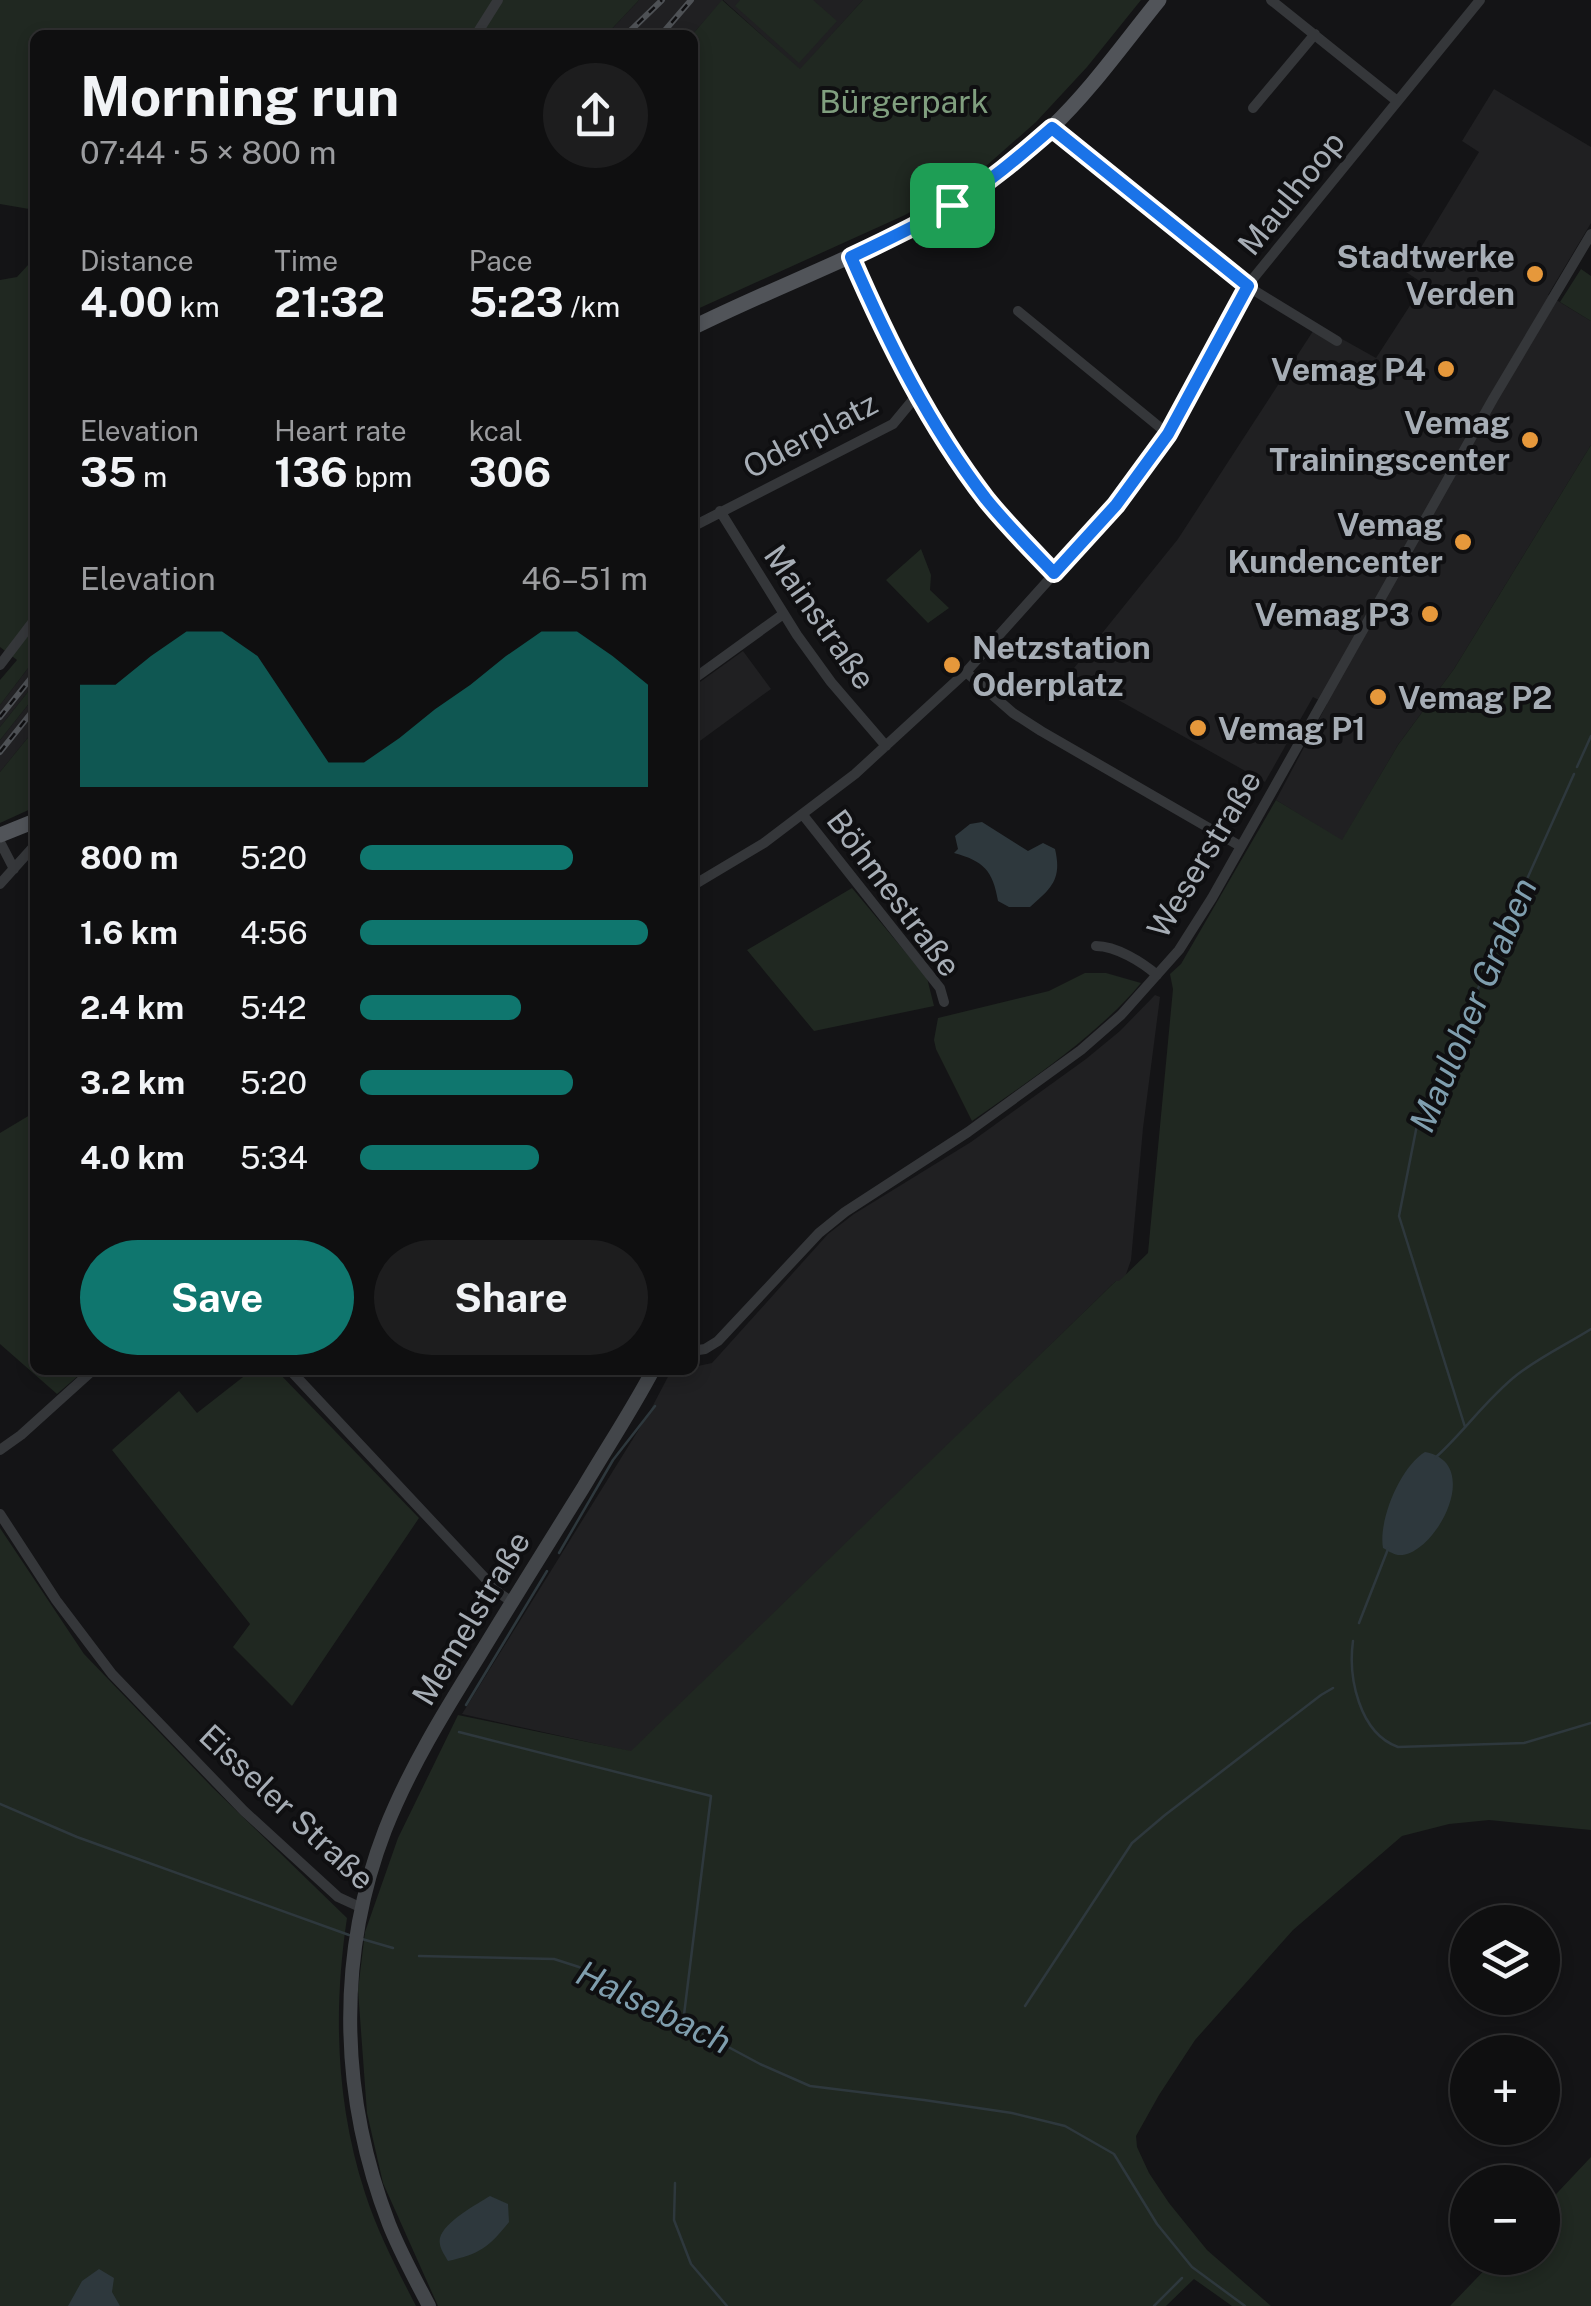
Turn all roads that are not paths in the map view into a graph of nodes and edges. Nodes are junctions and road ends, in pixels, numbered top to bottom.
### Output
1 (498, 0) edge
2 (1159, 0) edge
3 (1271, 0) edge
4 (1480, 0) edge
5 (479, 30) edge
6 (1316, 34) junction
7 (1397, 100) junction
8 (1253, 108) dead end
9 (1052, 128) junction
10 (1591, 234) edge
11 (851, 257) junction
12 (1248, 286) junction
13 (1018, 311) dead end
14 (698, 325) edge
15 (1338, 341) dead end
16 (917, 395) junction
17 (1168, 434) junction
18 (720, 511) junction
19 (698, 523) edge
20 (1054, 573) junction
21 (782, 615) junction
22 (30, 626) edge
23 (0, 665) edge
24 (966, 672) junction
25 (698, 676) edge
26 (886, 746) junction
27 (803, 815) junction
28 (30, 823) edge
29 (0, 838) edge
30 (1240, 846) junction
31 (30, 851) edge
32 (14, 869) junction
33 (698, 883) edge
34 (0, 884) edge
35 (1096, 946) dead end
36 (1157, 976) junction
37 (944, 1002) dead end
38 (698, 1351) edge
39 (87, 1375) edge
40 (295, 1375) edge
41 (650, 1375) edge
42 (0, 1450) edge
43 (0, 1514) edge
44 (512, 1602) junction
45 (362, 1908) junction
46 (429, 2306) edge

1 - 5 street
2 - 9 main road
3 - 6 street
4 - 7 street, Maulhoop
6 - 7 street
6 - 8 street
7 - 12 street, Maulhoop
9 - 11 main road
9 - 12 street
10 - 30 street, Weserstraße
11 - 14 main road
11 - 16 street
12 - 15 street
12 - 17 street, Maulhoop
13 - 17 street
16 - 18 street, Oderplatz
16 - 20 street
17 - 20 street, Maulhoop
18 - 19 street, Oderplatz
18 - 21 street, Mainstraße
20 - 24 street, Maulhoop
21 - 25 street
21 - 26 street, Mainstraße
22 - 23 street
24 - 26 street, Maulhoop
24 - 30 street
26 - 27 street, Maulhoop
27 - 33 street, Maulhoop
27 - 37 street, Böhmestraße
28 - 29 main road
29 - 32 street
30 - 36 street, Weserstraße
31 - 32 street
32 - 34 street
35 - 36 street
36 - 38 street, Weserstraße
39 - 42 street
40 - 44 street
41 - 44 street, Memelstraße
43 - 45 street, Eisseler Straße
44 - 45 street, Memelstraße
45 - 46 street, Eisseler Straße

